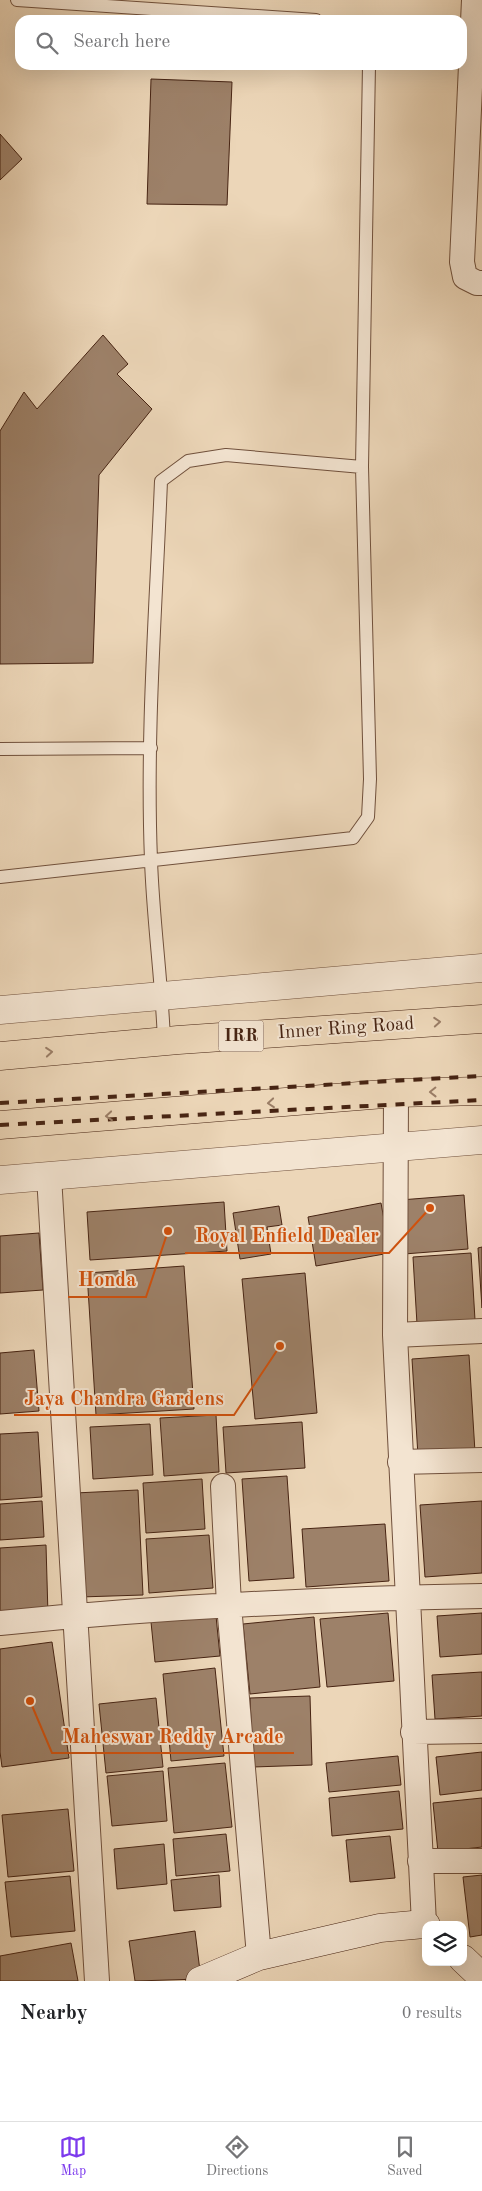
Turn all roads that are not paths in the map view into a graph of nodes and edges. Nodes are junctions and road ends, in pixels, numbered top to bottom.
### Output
1 (17, 0) edge
2 (474, 0) edge
3 (241, 15) edge
4 (369, 70) edge
5 (482, 283) edge
6 (362, 467) junction
7 (151, 748) junction
8 (0, 749) edge
9 (151, 861) junction
10 (0, 877) edge
11 (482, 968) edge
12 (162, 995) junction
13 (0, 1010) edge
14 (482, 1019) edge
15 (164, 1042) junction
16 (0, 1056) edge
17 (482, 1091) edge
18 (396, 1093) junction
19 (0, 1125) edge
20 (482, 1140) edge
21 (395, 1148) junction
22 (49, 1176) junction
23 (0, 1180) edge
24 (482, 1331) edge
25 (395, 1335) junction
26 (482, 1460) edge
27 (400, 1462) junction
28 (223, 1486) dead end
29 (482, 1596) edge
30 (407, 1597) junction
31 (229, 1604) junction
32 (74, 1616) junction
33 (0, 1623) edge
34 (482, 1731) edge
35 (414, 1732) junction
36 (420, 1861) junction
37 (482, 1861) edge
38 (425, 1921) edge
39 (422, 1924) edge
40 (259, 1956) junction
41 (467, 1964) edge
42 (482, 1977) edge
43 (97, 1981) edge
44 (200, 1981) edge

1 - 3 lane
2 - 5 street
4 - 6 lane
6 - 7 lane
6 - 9 lane
7 - 8 lane
7 - 9 lane
9 - 10 lane
9 - 12 lane
11 - 12 street
12 - 13 street
12 - 15 lane
15 -> 14 highway, Inner Ring Road / IRR
16 -> 15 highway, Inner Ring Road / IRR
17 -> 18 highway
18 -> 19 highway
18 - 21 street
20 - 21 street
21 - 22 street
21 - 25 street
22 - 23 street
22 - 32 street
24 - 25 street
25 - 27 street
26 - 27 street
27 - 30 street
28 - 31 street
29 - 30 street
30 - 31 street
30 - 35 street
31 - 32 street
31 - 40 street
32 - 33 street
32 - 43 street
34 - 35 street
35 - 36 street
36 - 37 street
36 - 38 street
39 - 40 street
40 - 44 street
41 - 42 street

